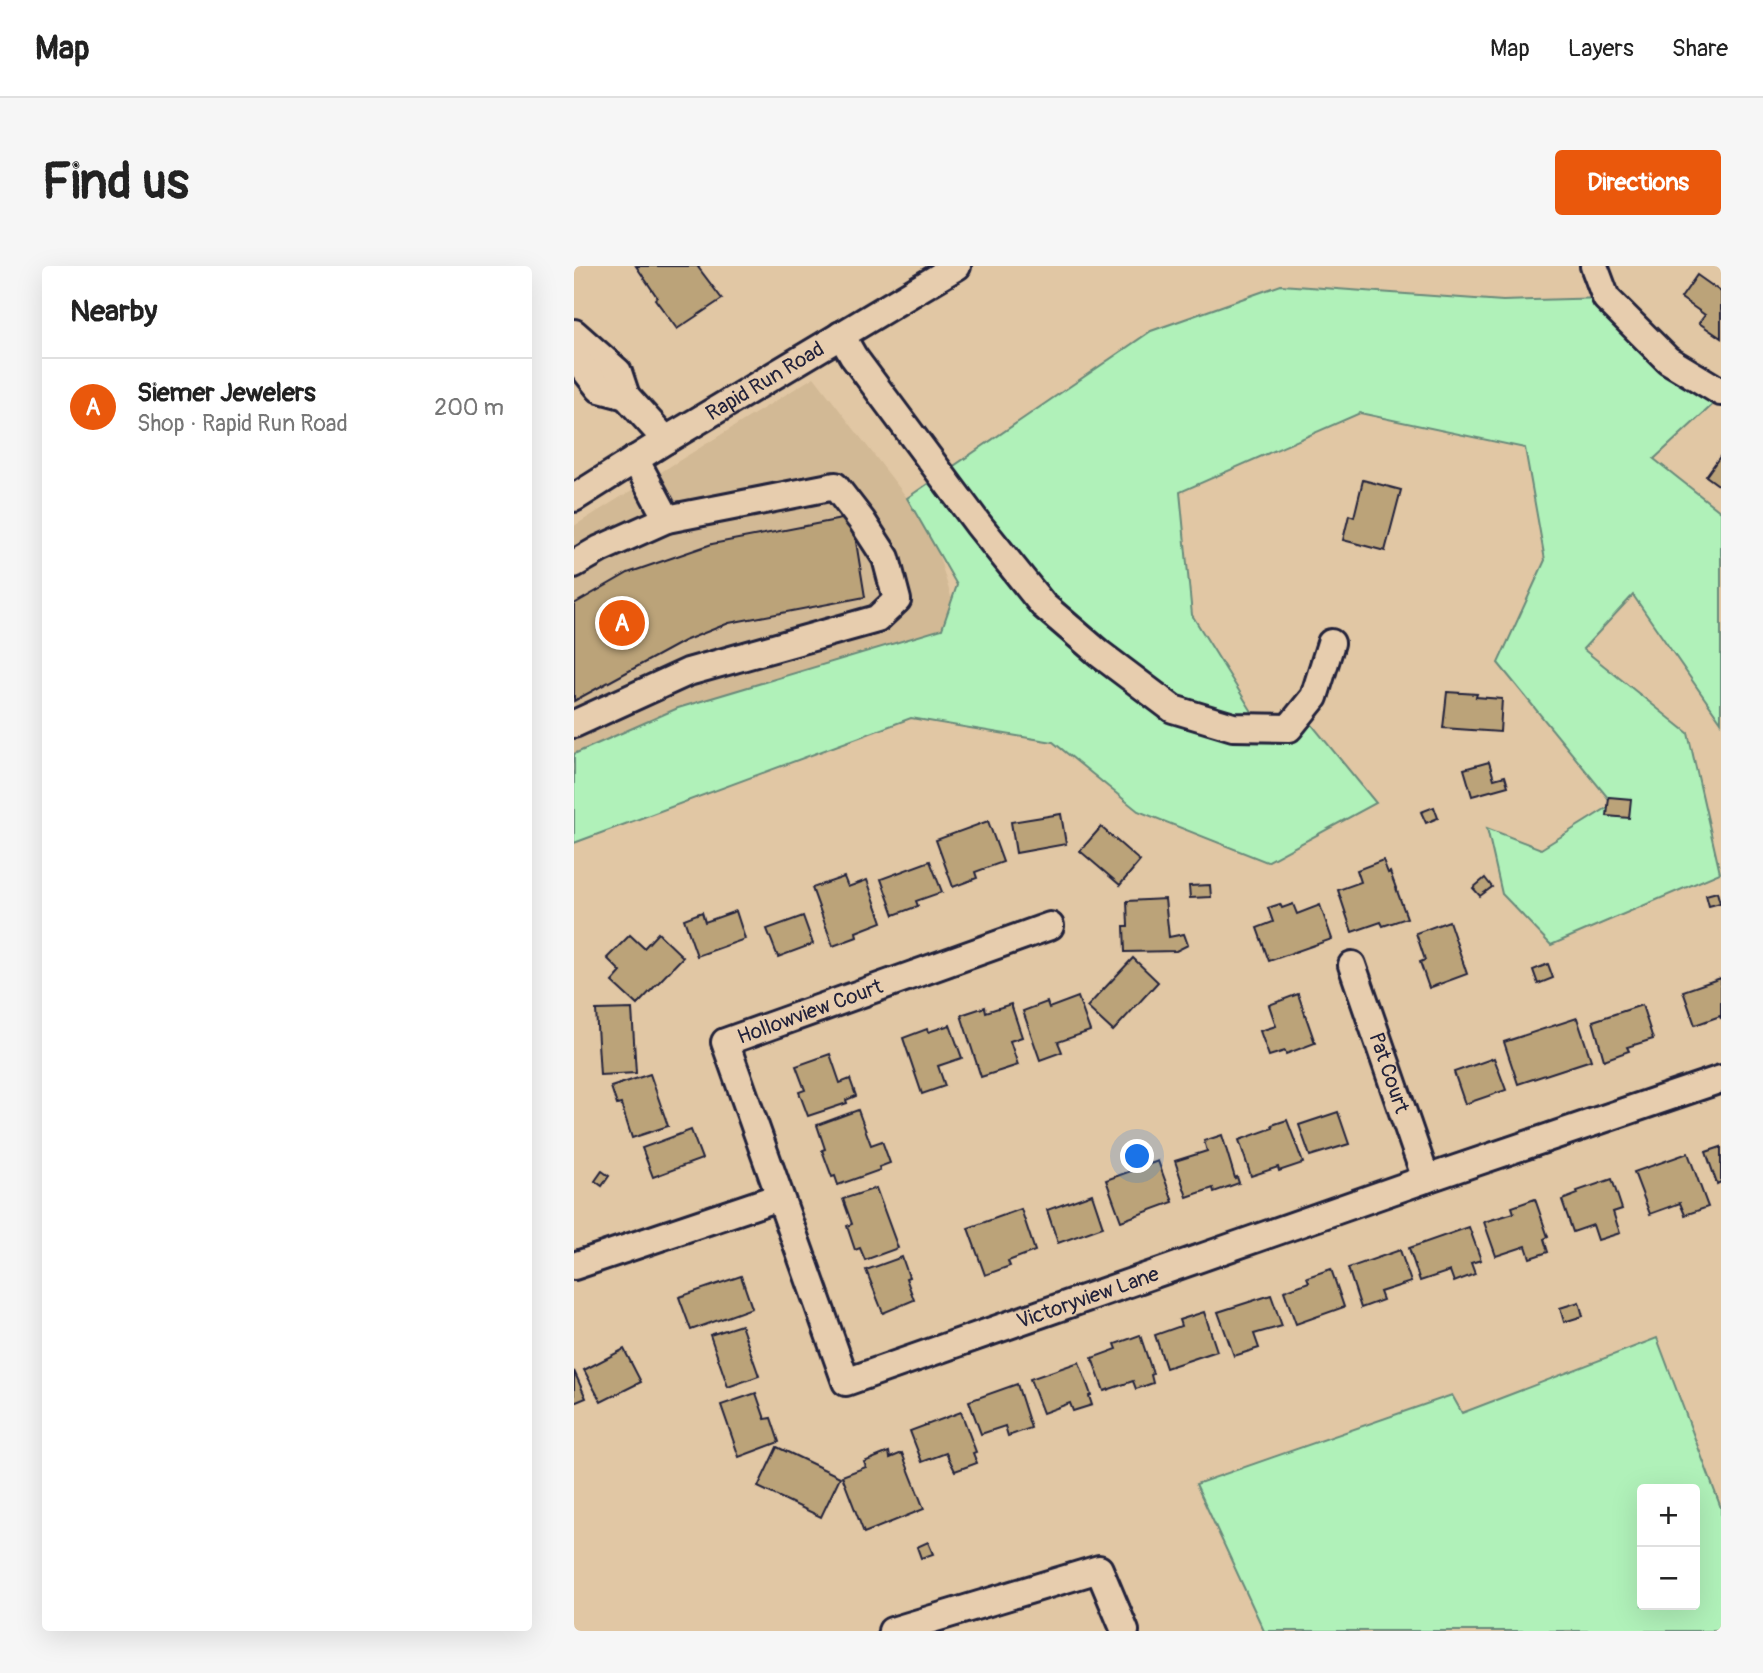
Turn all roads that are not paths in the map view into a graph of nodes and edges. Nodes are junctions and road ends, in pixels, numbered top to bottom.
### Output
1 (957, 266) edge
2 (1594, 266) edge
3 (574, 333) edge
4 (841, 335) junction
5 (574, 356) edge
6 (1721, 393) edge
7 (626, 396) junction
8 (666, 440) junction
9 (635, 459) junction
10 (574, 498) edge
11 (667, 519) junction
12 (574, 564) edge
13 (1331, 643) dead end
14 (574, 724) edge
15 (1050, 926) dead end
16 (1352, 965) dead end
17 (1721, 1079) edge
18 (1426, 1179) junction
19 (779, 1197) junction
20 (574, 1266) edge
21 (892, 1631) edge
22 (1125, 1631) edge

1 - 4 street, Rapid Run Road
2 - 6 street
3 - 7 street
4 - 8 street, Rapid Run Road
4 - 13 street
5 - 7 street
7 - 8 street
8 - 9 street, Rapid Run Road
9 - 10 street, Rapid Run Road
9 - 11 street
11 - 12 street
11 - 14 street
15 - 19 street, Hollowview Court
16 - 18 street, Pat Court
17 - 18 street, Victoryview Lane
18 - 19 street, Victoryview Lane
19 - 20 street
21 - 22 street

